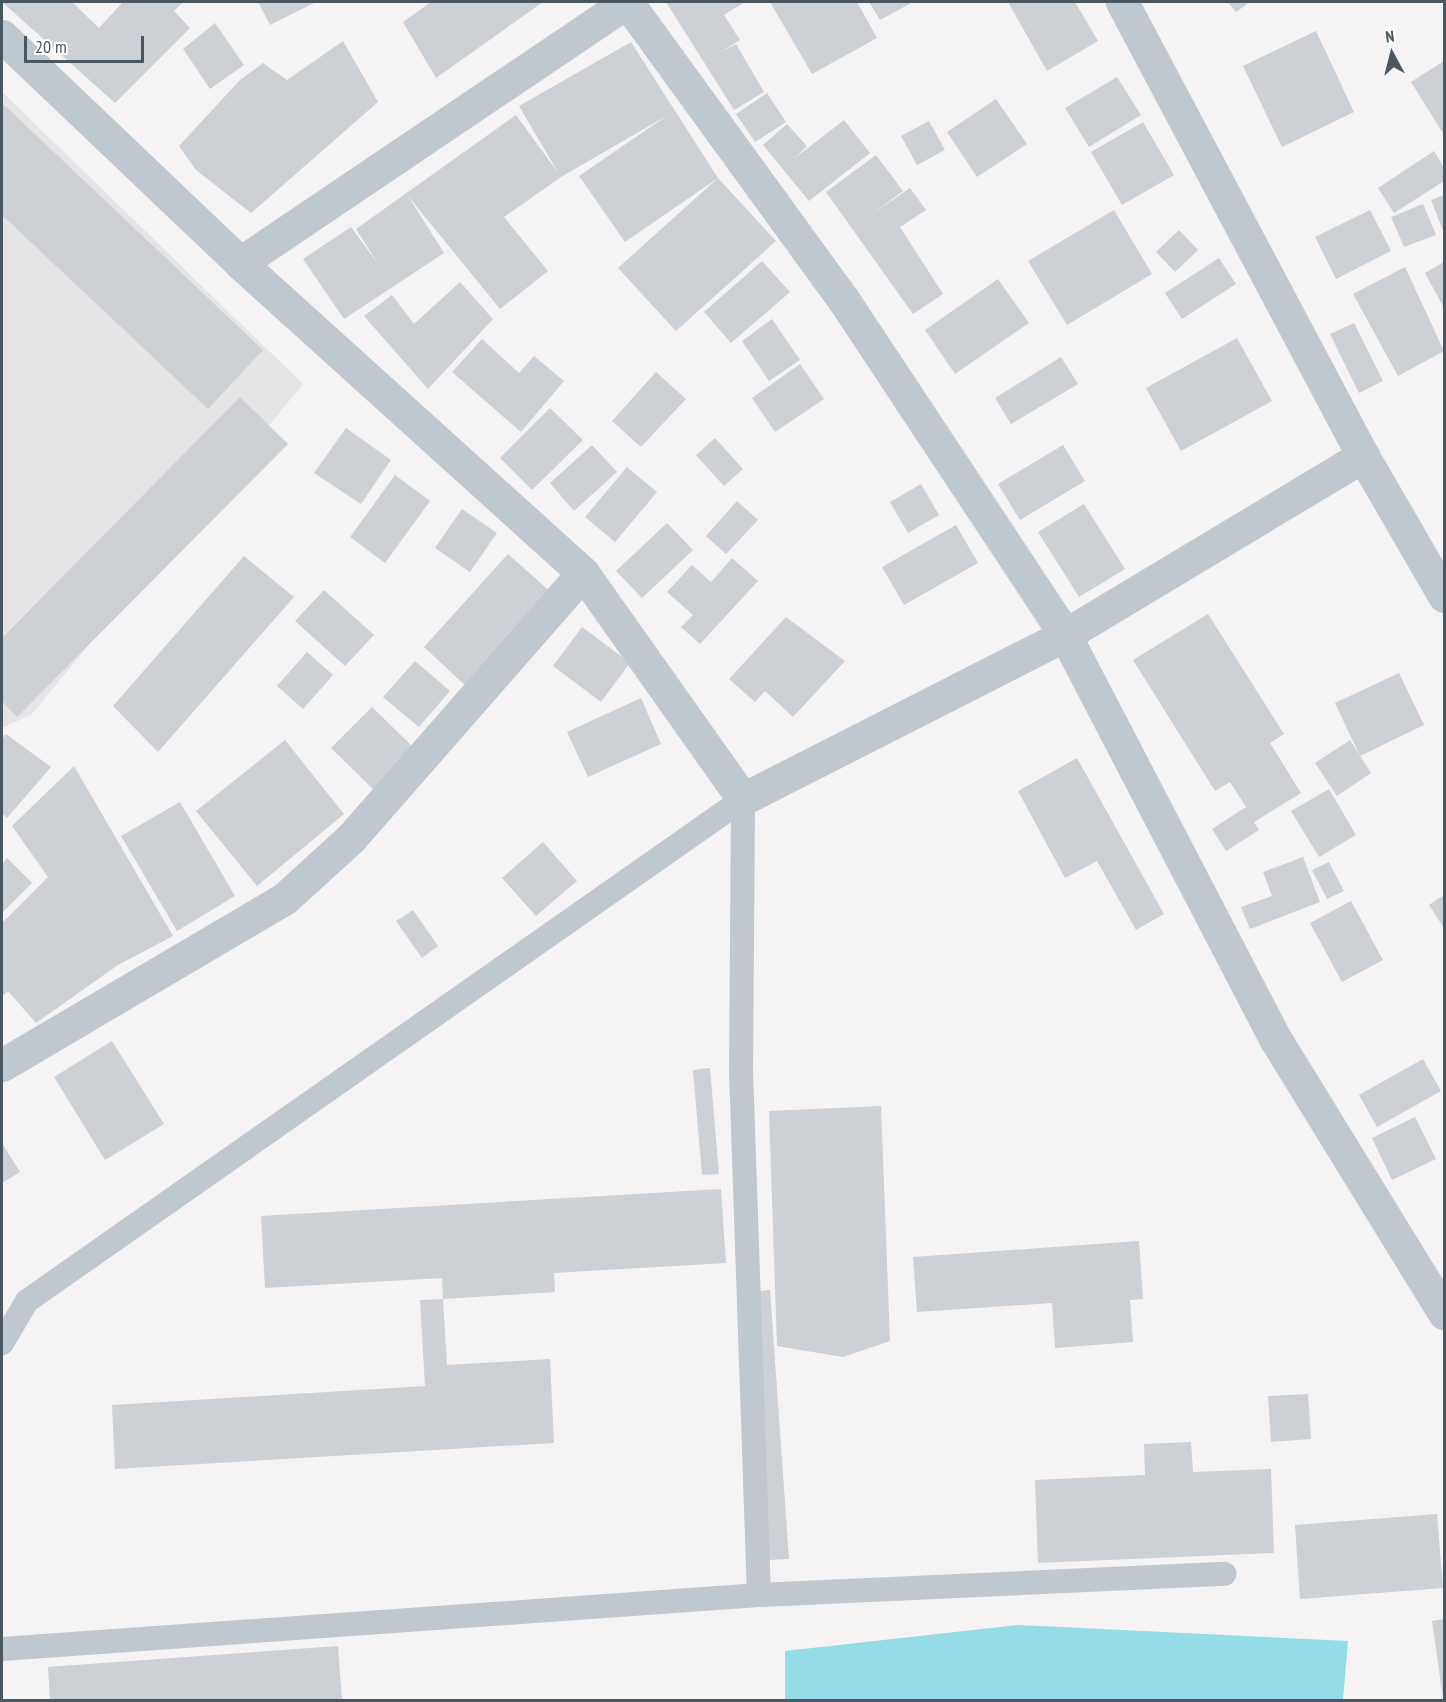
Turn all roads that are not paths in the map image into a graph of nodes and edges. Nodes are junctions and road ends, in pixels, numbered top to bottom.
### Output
1 (627, 2) edge
2 (1122, 2) edge
3 (2, 36) edge
4 (240, 263) junction
5 (1363, 456) junction
6 (583, 573) junction
7 (1444, 596) edge
8 (1065, 634) junction
9 (743, 799) junction
10 (2, 1065) edge
11 (1444, 1313) edge
12 (2, 1343) edge
13 (1225, 1574) dead end
14 (759, 1595) junction
15 (2, 1649) edge

1 - 4 street
1 - 8 street
2 - 5 street
3 - 4 street
4 - 6 street
5 - 7 street
5 - 8 street
6 - 9 street
6 - 10 street
8 - 9 street
8 - 11 street
9 - 12 lane
9 - 14 lane
13 - 14 lane
14 - 15 lane

